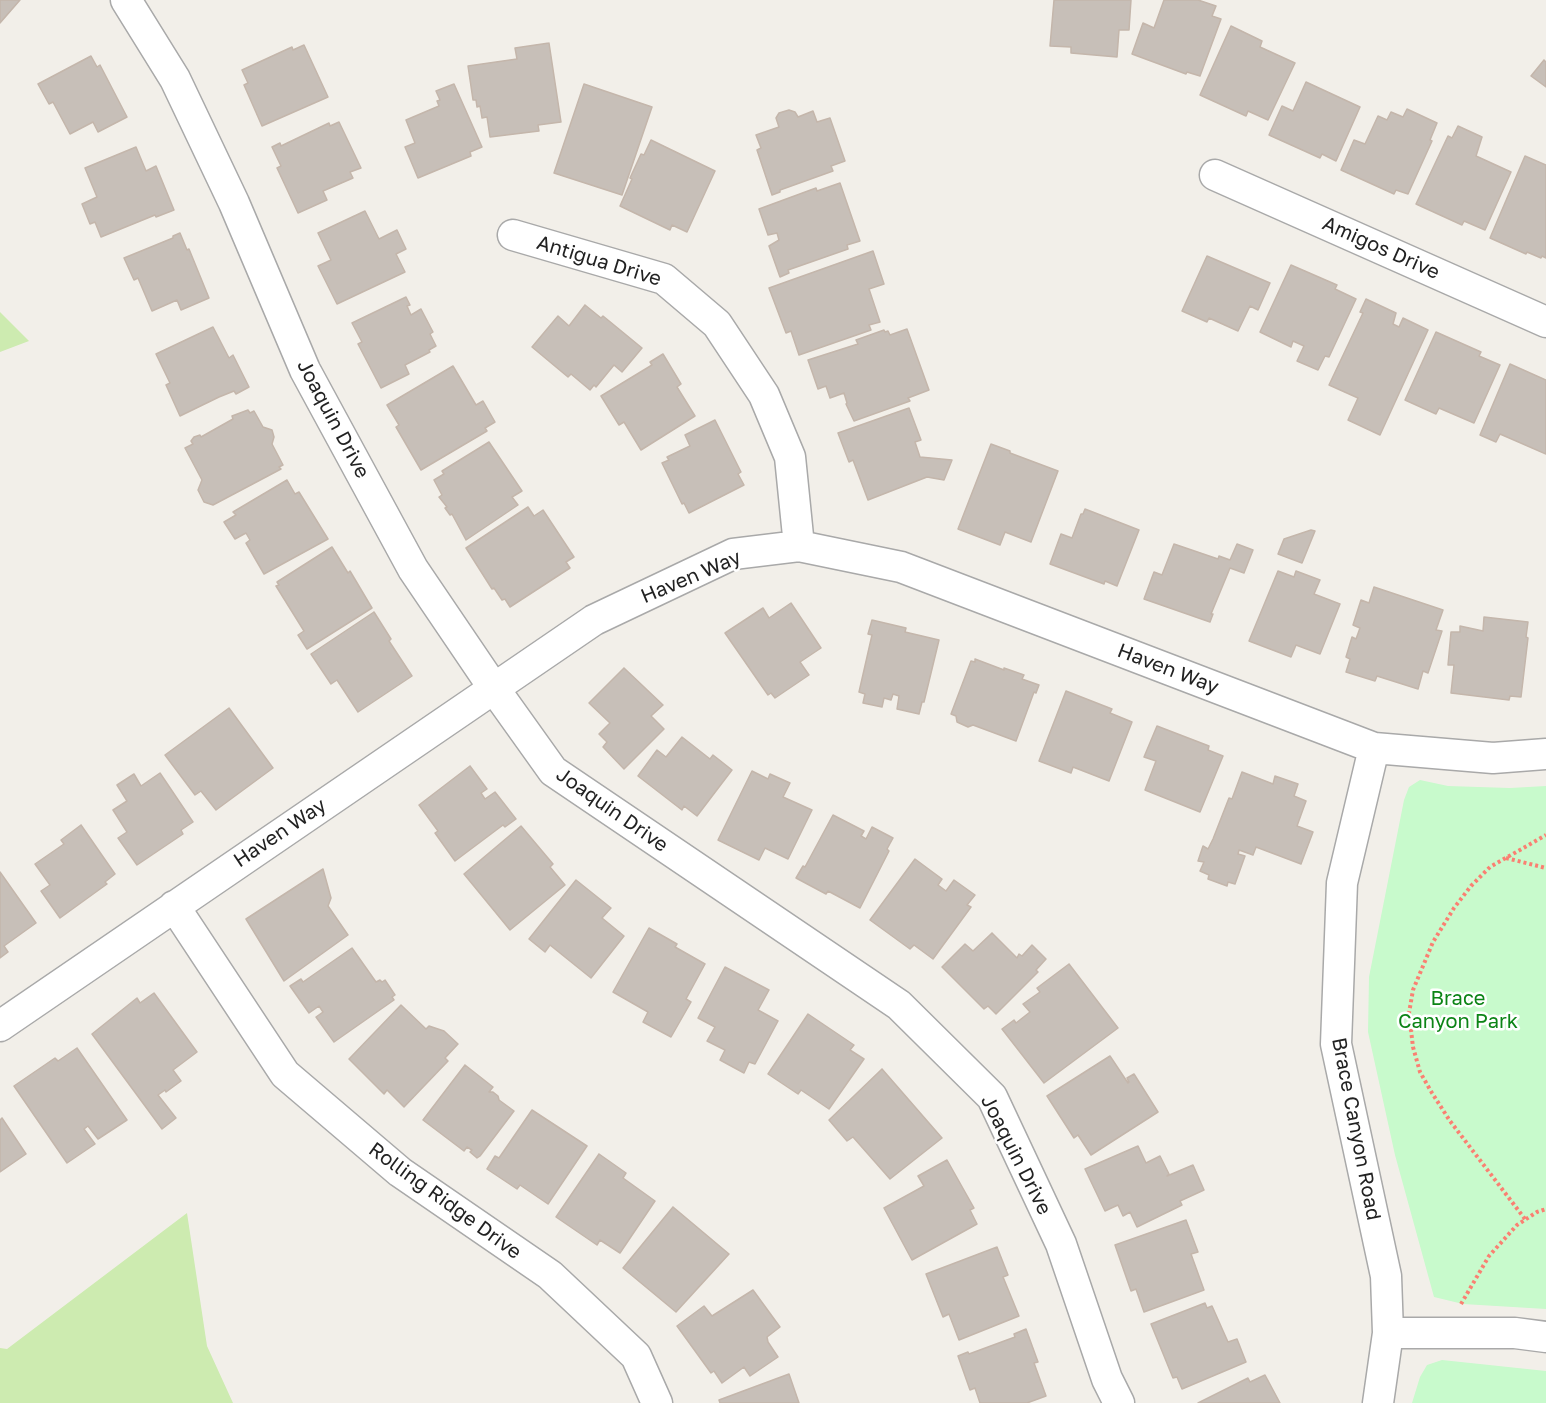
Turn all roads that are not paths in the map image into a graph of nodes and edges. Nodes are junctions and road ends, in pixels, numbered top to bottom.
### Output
1 (126, 0) edge
2 (1215, 175) dead end
3 (513, 235) dead end
4 (1546, 322) edge
5 (799, 546) junction
6 (494, 687) junction
7 (1374, 748) junction
8 (1546, 754) edge
9 (174, 906) junction
10 (0, 1026) edge
11 (1388, 1333) junction
12 (1546, 1337) edge
13 (657, 1403) edge
14 (1119, 1403) edge
15 (1377, 1403) edge

1 - 6 street, Joaquin Drive
2 - 4 street, Amigos Drive
3 - 5 street, Antigua Drive
5 - 6 street, Haven Way
5 - 7 street, Haven Way
6 - 9 street, Haven Way
6 - 14 street, Joaquin Drive
7 - 8 street, Haven Way
7 - 11 street, Brace Canyon Road
9 - 10 street, Haven Way
9 - 13 street, Rolling Ridge Drive
11 - 12 street
11 - 15 street, Brace Canyon Road

